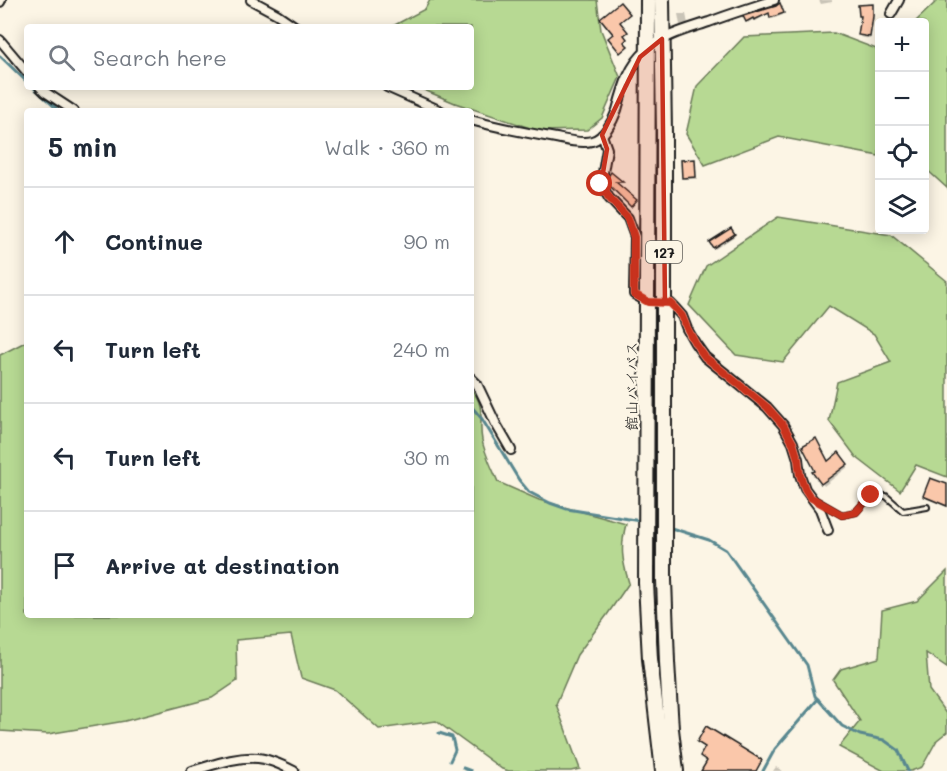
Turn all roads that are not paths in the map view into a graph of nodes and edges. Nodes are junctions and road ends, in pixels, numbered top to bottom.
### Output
1 (251, 0) edge
2 (648, 0) edge
3 (662, 0) edge
4 (774, 0) edge
5 (899, 0) edge
6 (891, 14) dead end
7 (292, 24) edge
8 (662, 39) junction
9 (0, 40) edge
10 (648, 49) junction
11 (24, 68) edge
12 (43, 90) edge
13 (394, 90) edge
14 (69, 108) edge
15 (434, 108) edge
16 (474, 121) edge
17 (602, 135) junction
18 (648, 302) junction
19 (664, 303) junction
20 (474, 381) edge
21 (511, 450) dead end
22 (810, 497) junction
23 (927, 507) dead end
24 (828, 530) dead end
25 (192, 771) edge
26 (294, 771) edge
27 (663, 771) edge
28 (676, 771) edge

1 - 7 street
2 - 10 highway, 館山バイパス / 127
3 - 8 highway, 127
4 - 8 street
5 - 6 street
8 - 10 street
8 - 19 highway, 127
9 - 11 street
10 - 17 street
10 - 18 highway, 館山バイパス / 127
12 - 14 street
13 - 15 street
16 - 17 street
17 - 18 street
18 - 19 street
18 - 27 highway, 館山バイパス / 127
19 - 22 street
19 - 28 highway, 127
20 - 21 street
22 - 23 lane
22 - 24 street
25 - 26 street

